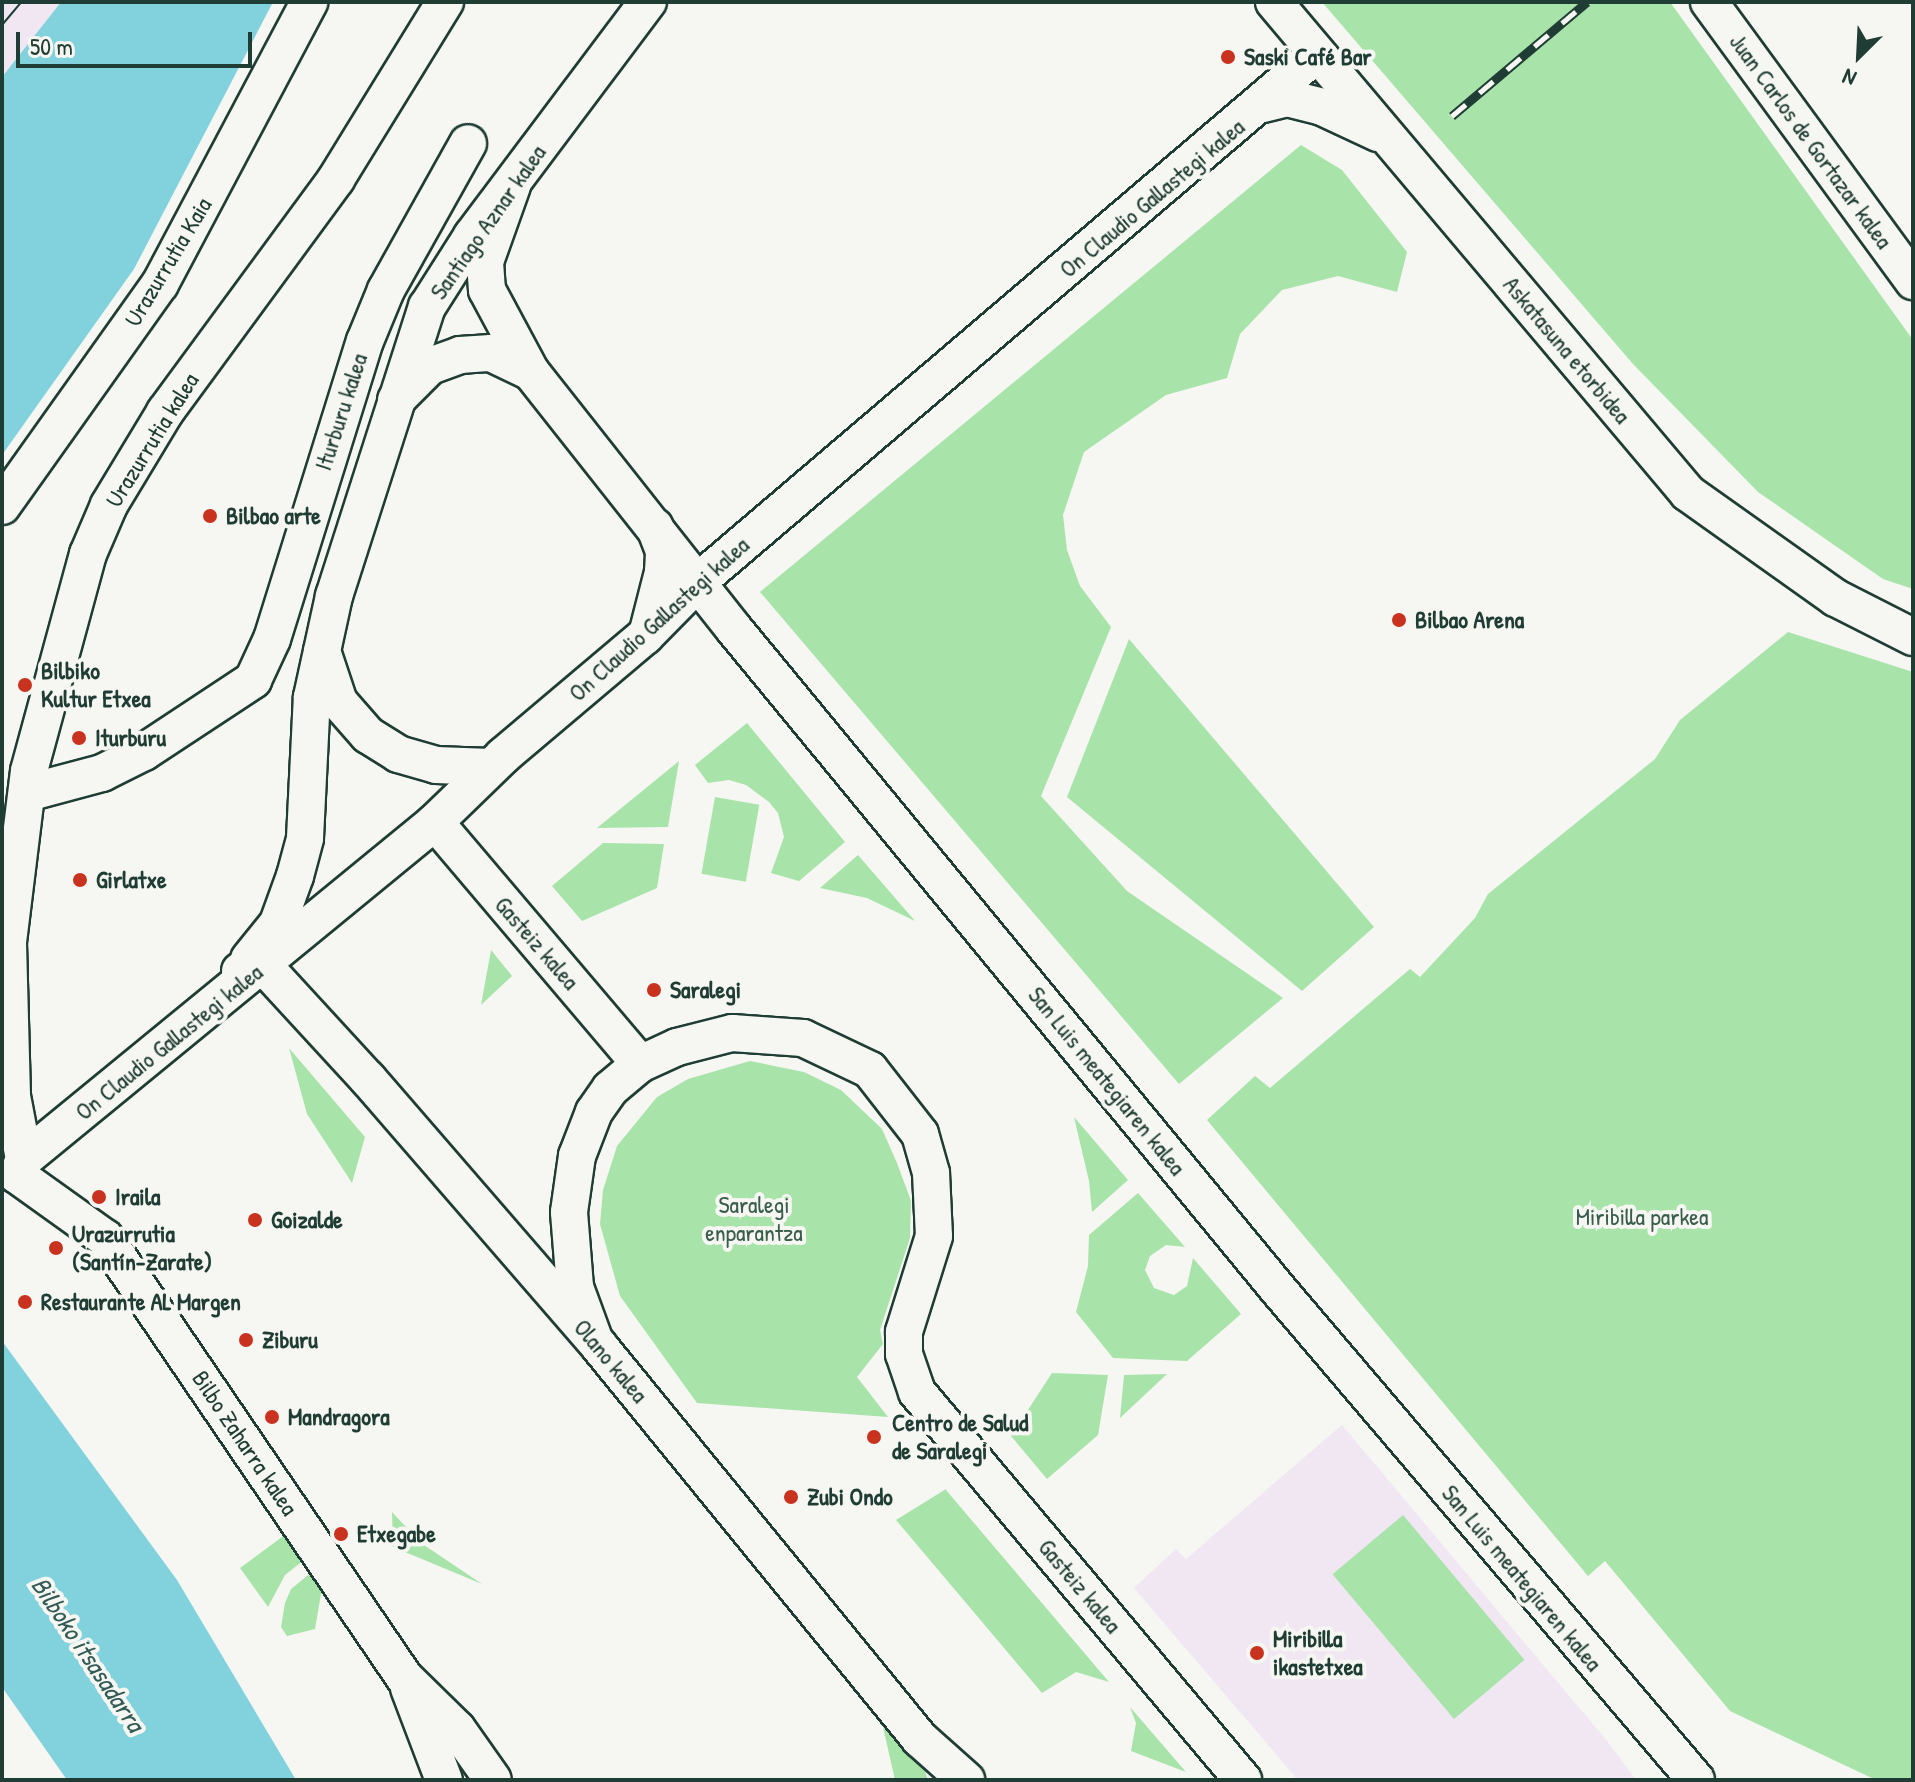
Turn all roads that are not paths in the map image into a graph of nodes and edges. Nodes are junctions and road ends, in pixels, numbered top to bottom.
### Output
1 (309, 2) edge
2 (445, 2) edge
3 (648, 2) edge
4 (1274, 2) edge
5 (1709, 2) edge
6 (1317, 54) junction
7 (1263, 104) junction
8 (1388, 137) junction
9 (468, 143) dead end
10 (512, 186) junction
11 (1913, 281) edge
12 (531, 372) junction
13 (395, 402) junction
14 (2, 506) edge
15 (654, 522) junction
16 (700, 580) junction
17 (645, 636) junction
18 (1913, 637) edge
19 (321, 650) junction
20 (491, 767) junction
21 (27, 793) junction
22 (435, 822) junction
23 (5, 942) edge
24 (242, 977) junction
25 (640, 1064) junction
26 (14, 1170) edge
27 (594, 1339) junction
28 (404, 1677) junction
29 (920, 1739) junction
30 (444, 1780) edge
31 (493, 1780) edge
32 (940, 1780) edge
33 (966, 1780) edge
34 (1243, 1780) edge
35 (1696, 1780) edge

1 - 14 street, Urazurrutia Kaia
2 - 21 street, Urazurrutia kalea
3 - 10 street, Santiago Aznar kalea
4 - 6 street, Askatasuna etorbidea
5 - 11 street, Juan Carlos de Gortazar kalea
6 - 7 street, On Claudio Gallastegi kalea
6 - 8 street, Askatasuna etorbidea
7 - 8 street
7 - 16 street, On Claudio Gallastegi kalea
8 - 18 street, Askatasuna etorbidea
9 - 21 street, Iturburu kalea
10 - 12 street, San Luis meategiaren kalea
10 - 13 street, Santiago Aznar kalea
12 - 13 street, San Luis meategiaren kalea
12 - 15 street, San Luis meategiaren kalea
13 - 19 street, Santiago Aznar kalea
15 - 16 street, San Luis meategiaren kalea
15 - 17 street
16 - 17 street, On Claudio Gallastegi kalea
16 - 35 street, San Luis meategiaren kalea
17 - 20 street, On Claudio Gallastegi kalea
19 - 20 street
19 - 24 street, Santiago Aznar kalea
20 - 22 street, On Claudio Gallastegi kalea
21 - 23 street, Urazurrutia kalea
22 - 24 street, On Claudio Gallastegi kalea
22 - 25 street, Gasteiz kalea
23 - 26 street, Urazurrutia kalea
24 - 26 street, On Claudio Gallastegi kalea
24 - 27 street, Olano kalea
25 - 27 street
25 - 34 street, Gasteiz kalea
26 - 28 street, Bilbo Zaharra kalea
27 - 29 street, Olano kalea
28 - 30 street
28 - 31 street, Bilbo Zaharra kalea
29 - 32 street
29 - 33 street, Olano kalea

